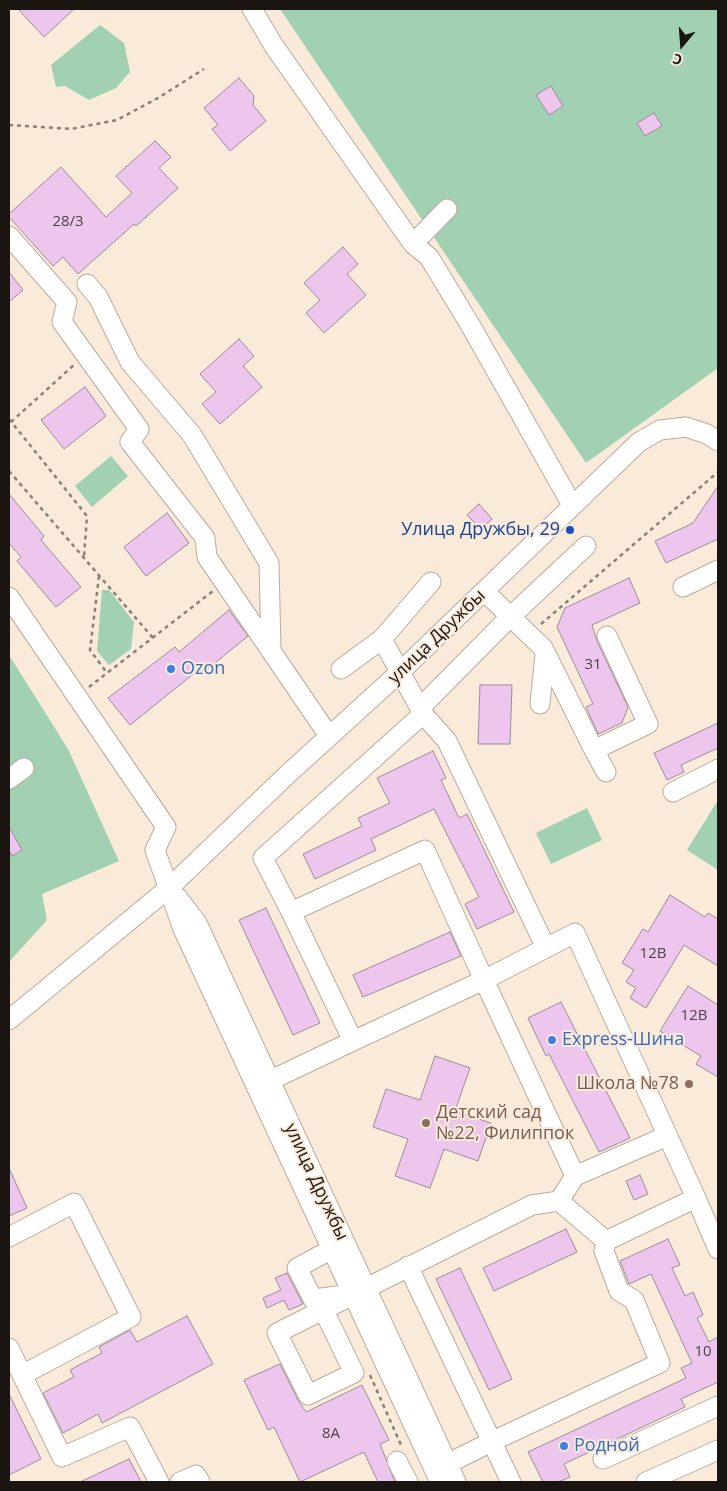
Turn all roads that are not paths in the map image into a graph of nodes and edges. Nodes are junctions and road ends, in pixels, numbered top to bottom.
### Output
1 (252, 9) edge
2 (447, 209) dead end
3 (9, 236) edge
4 (413, 244) junction
5 (87, 284) dead end
6 (718, 441) edge
7 (572, 505) junction
8 (586, 546) dead end
9 (718, 570) edge
10 (431, 582) dead end
11 (683, 587) dead end
12 (484, 592) junction
13 (9, 597) edge
14 (510, 617) junction
15 (607, 636) dead end
16 (382, 639) junction
17 (271, 650) junction
18 (545, 654) junction
19 (341, 669) dead end
20 (399, 673) junction
21 (540, 704) dead end
22 (421, 711) junction
23 (329, 736) junction
24 (594, 750) junction
25 (24, 768) dead end
26 (718, 769) edge
27 (606, 772) dead end
28 (9, 779) edge
29 (673, 792) dead end
30 (170, 887) junction
31 (291, 912) junction
32 (546, 948) junction
33 (484, 980) junction
34 (9, 1020) edge
35 (353, 1041) junction
36 (269, 1081) junction
37 (667, 1136) junction
38 (574, 1176) junction
39 (696, 1198) junction
40 (559, 1201) junction
41 (9, 1237) edge
42 (717, 1240) edge
43 (606, 1241) junction
44 (332, 1249) junction
45 (408, 1266) junction
46 (359, 1292) junction
47 (324, 1311) junction
48 (9, 1348) edge
49 (22, 1375) junction
50 (718, 1406) edge
51 (493, 1441) junction
52 (718, 1450) edge
53 (603, 1459) dead end
54 (397, 1461) dead end
55 (447, 1464) junction
56 (159, 1482) edge
57 (180, 1482) edge
58 (200, 1482) edge
59 (408, 1482) edge
60 (440, 1482) edge
61 (456, 1482) edge
62 (511, 1482) edge
63 (646, 1482) edge

1 - 4 street
2 - 4 street
3 - 17 street
4 - 7 street
5 - 17 street
6 - 7 street, улица Дружбы
7 - 12 street, улица Дружбы
8 - 14 street
9 - 11 street
10 - 16 street
12 - 14 street
12 - 20 street, улица Дружбы
13 - 30 street
14 - 18 street
14 - 22 street
15 - 24 street
16 - 19 street
16 - 20 street
17 - 23 street
18 - 21 street
18 - 24 street
20 - 22 street
20 - 23 street, улица Дружбы
22 - 31 street
22 - 32 street
23 - 30 street, улица Дружбы
24 - 27 street
25 - 28 street
26 - 29 street
30 - 34 street, улица Дружбы
30 - 36 street, улица Дружбы
30 - 44 street, улица Дружбы
31 - 33 street
31 - 35 street
32 - 33 street
32 - 37 street
33 - 35 street
33 - 38 street
35 - 36 street
36 - 46 street, улица Дружбы
37 - 38 street
37 - 39 street
38 - 40 street
39 - 42 street
39 - 43 street
40 - 43 street
40 - 45 street
41 - 49 street
43 - 51 street
44 - 46 street, улица Дружбы
44 - 46 street
45 - 46 street
45 - 51 street
46 - 47 street
46 - 55 street, улица Дружбы
46 - 60 street, улица Дружбы
47 - 47 street
48 - 49 street
49 - 56 street
50 - 53 street
51 - 55 street
51 - 62 street
52 - 63 street
54 - 59 street
55 - 61 street, улица Дружбы
57 - 58 street

